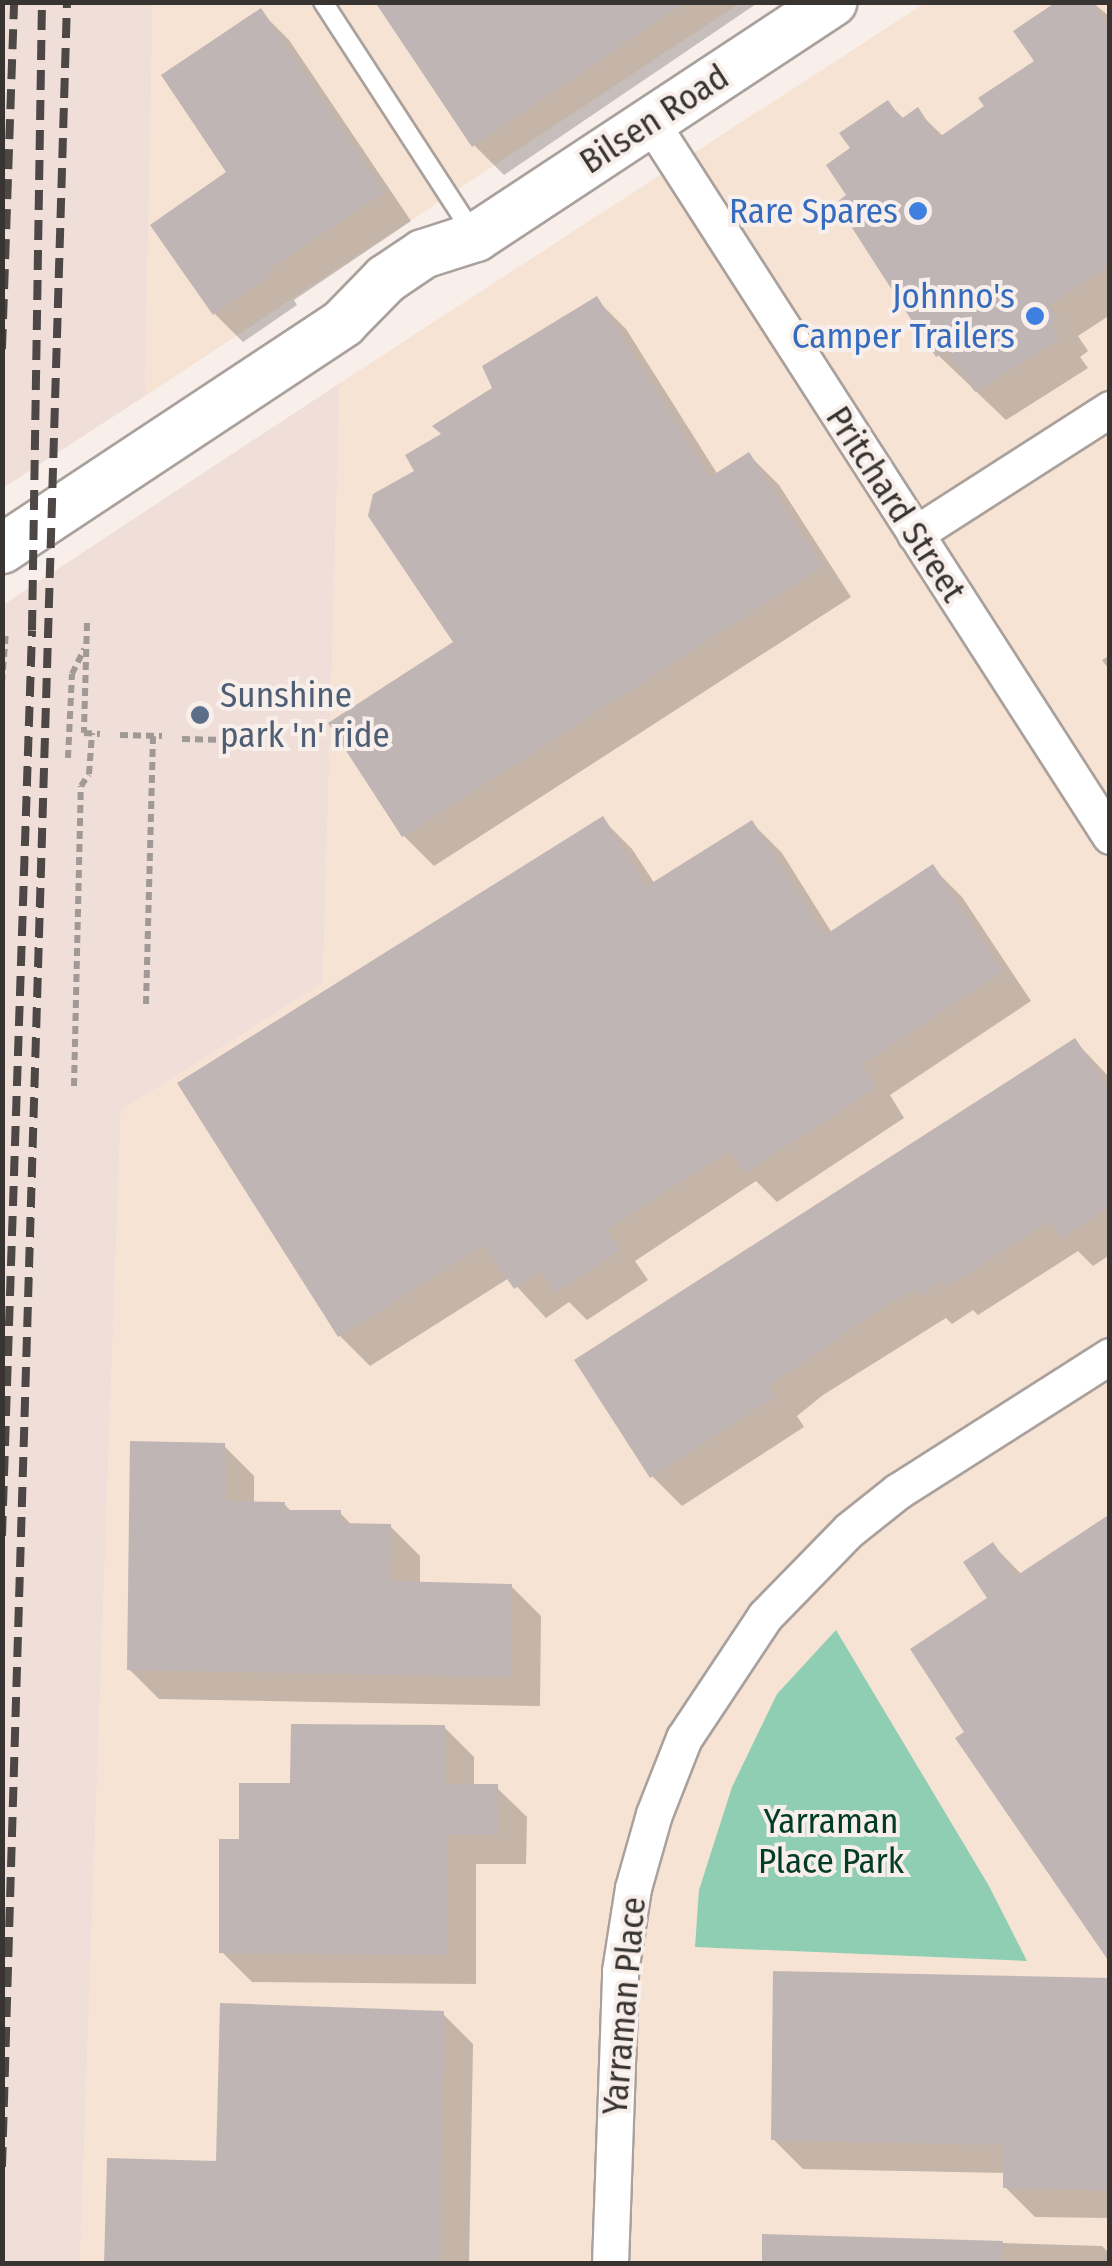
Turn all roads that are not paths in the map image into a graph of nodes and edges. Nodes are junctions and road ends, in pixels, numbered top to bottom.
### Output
1 (323, 2) edge
2 (833, 2) edge
3 (650, 121) junction
4 (476, 236) junction
5 (1110, 408) edge
6 (915, 534) junction
7 (2, 549) edge
8 (1110, 836) edge
9 (1110, 1356) edge
10 (610, 2264) edge

1 - 4 lane
2 - 3 street, Bilsen Road
3 - 4 street, Bilsen Road
3 - 6 street, Pritchard Street
4 - 7 street, Bilsen Road
5 - 6 street
6 - 8 street, Pritchard Street
9 - 10 street, Yarraman Place

